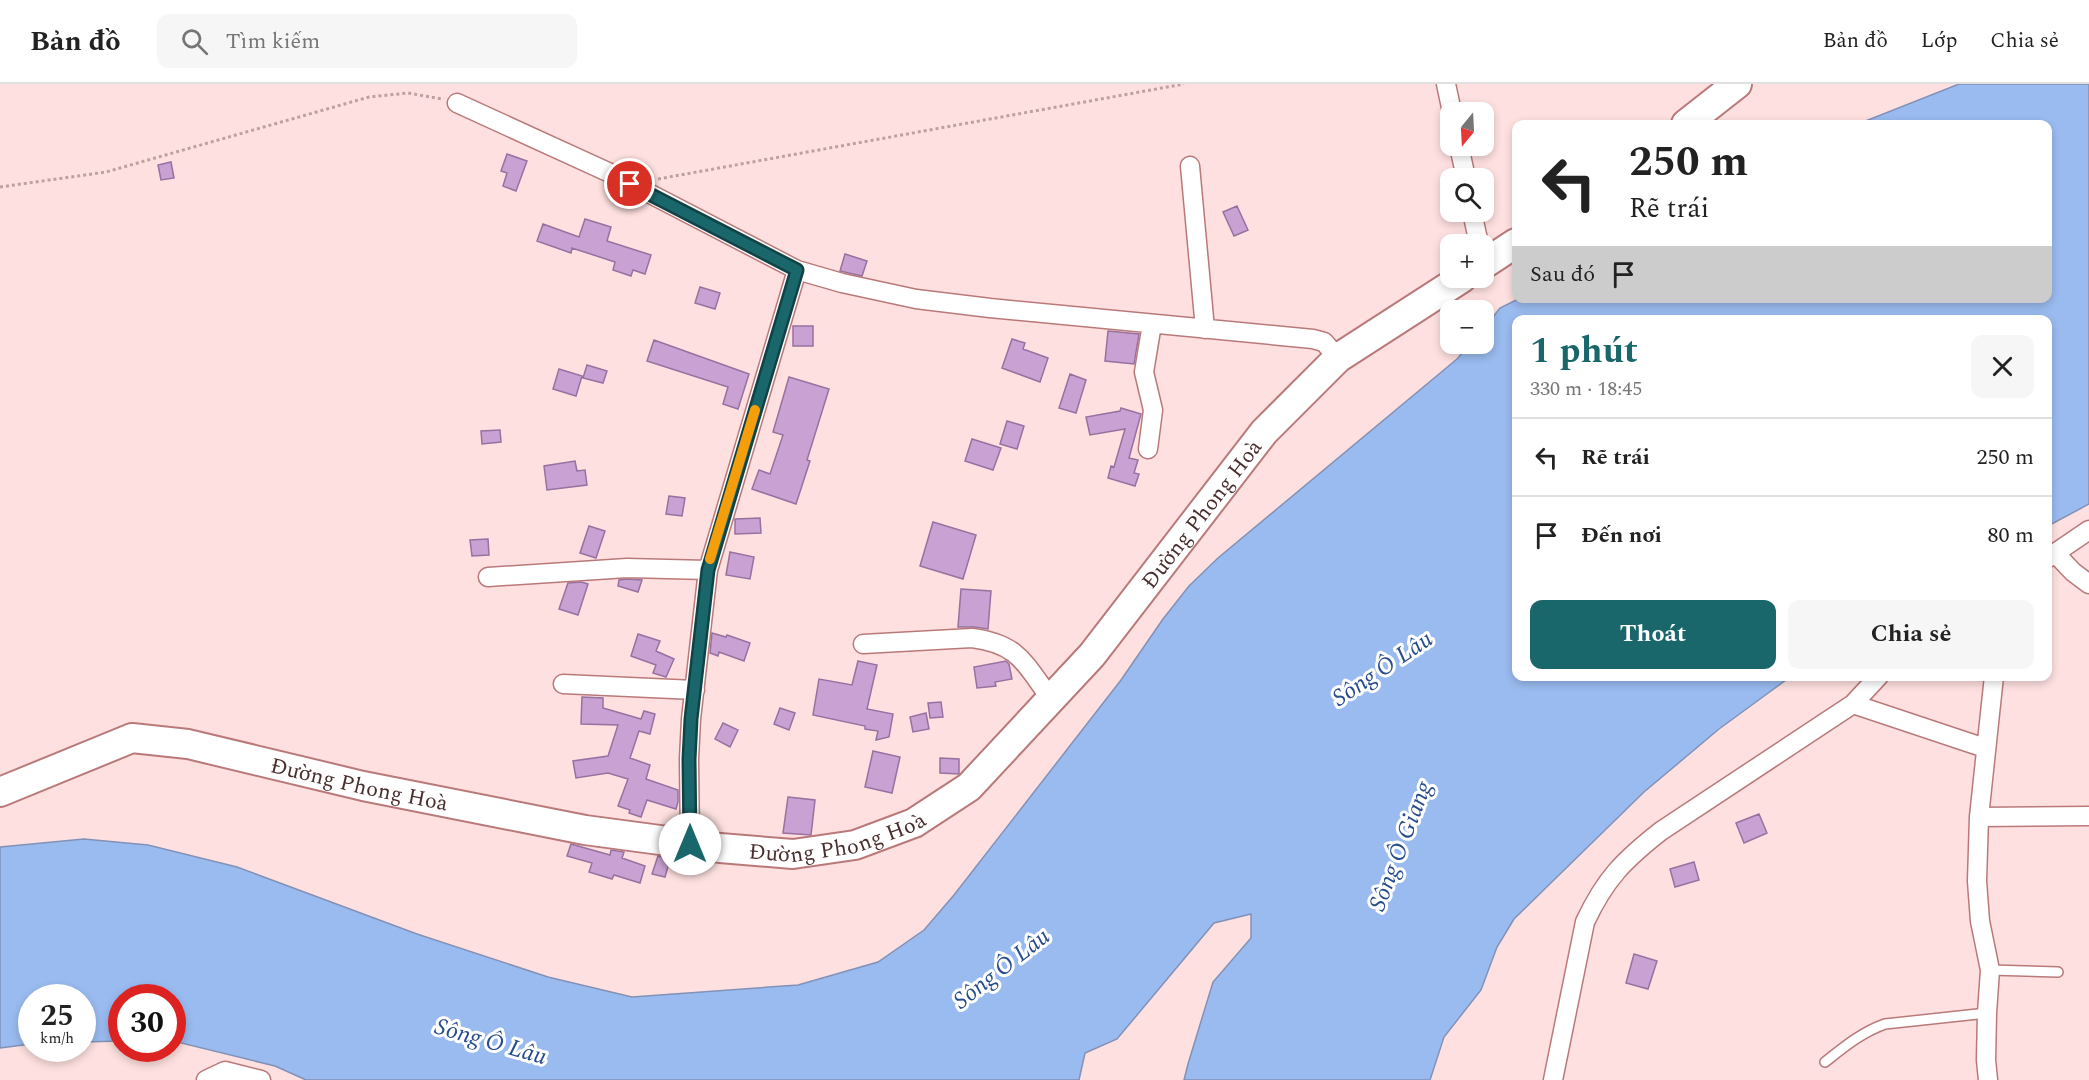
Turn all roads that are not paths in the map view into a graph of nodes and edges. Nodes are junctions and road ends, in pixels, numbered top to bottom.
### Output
1 (1446, 84) edge
2 (1737, 84) edge
3 (1450, 102) edge
4 (457, 103) road end
5 (1691, 120) edge
6 (1190, 166) dead end
7 (1512, 246) edge
8 (1494, 257) edge
9 (797, 270) junction
10 (1446, 288) edge
11 (1152, 324) junction
12 (1205, 329) junction
13 (1338, 358) junction
14 (1148, 449) dead end
15 (2089, 530) edge
16 (2052, 554) edge
17 (2052, 556) edge
18 (708, 570) junction
19 (488, 577) dead end
20 (2089, 584) edge
21 (863, 644) dead end
22 (1875, 681) edge
23 (1993, 681) edge
24 (563, 684) dead end
25 (695, 690) junction
26 (1051, 699) junction
27 (1853, 704) junction
28 (1985, 748) junction
29 (0, 792) edge
30 (2089, 816) edge
31 (1979, 817) junction
32 (690, 844) junction
33 (1990, 970) junction
34 (2058, 972) dead end
35 (1987, 1013) junction
36 (1825, 1062) dead end
37 (206, 1080) edge
38 (261, 1080) edge
39 (1553, 1080) edge
40 (1988, 1080) edge

1 - 3 street
2 - 5 main road
4 - 9 street
6 - 12 street
7 - 8 main road
9 - 11 street
9 - 18 street
10 - 13 main road, Đường Phong Hoà
11 - 12 street
11 - 14 street
12 - 13 street
13 - 26 main road, Đường Phong Hoà
15 - 16 street
17 - 20 street
18 - 19 street
18 - 25 street
21 - 26 street
22 - 27 street
23 - 28 street
24 - 25 street
25 - 32 street
26 - 32 main road, Đường Phong Hoà
27 - 28 street
27 - 39 street
28 - 31 street
29 - 32 main road, Đường Phong Hoà
30 - 31 street
31 - 33 street
33 - 34 lane
33 - 35 street
35 - 36 lane
35 - 40 street
37 - 38 street

